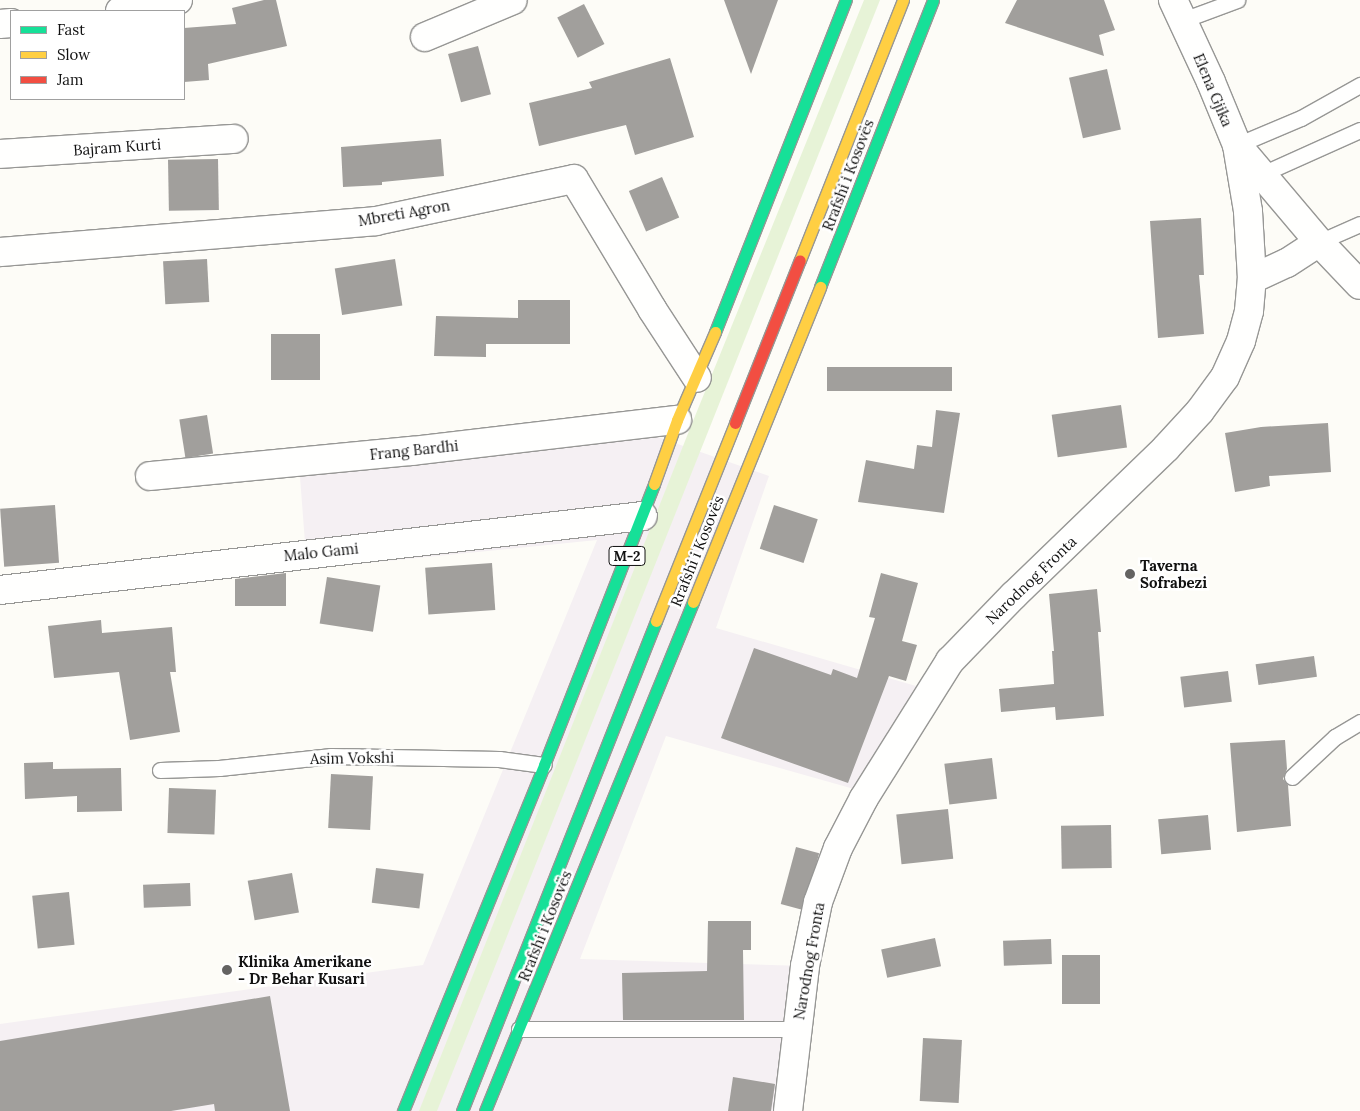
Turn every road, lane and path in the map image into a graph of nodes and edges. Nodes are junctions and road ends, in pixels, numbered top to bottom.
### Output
1 (178, 0) edge
2 (514, 0) edge
3 (846, 0) edge
4 (903, 0) edge
5 (933, 0) edge
6 (1237, 0) edge
7 (125, 10) edge
8 (1178, 10) edge
9 (425, 37) dead end
10 (1360, 85) edge
11 (1360, 130) edge
12 (234, 139) dead end
13 (1237, 145) junction
14 (0, 154) edge
15 (1262, 174) junction
16 (1360, 224) edge
17 (1319, 242) junction
18 (0, 252) edge
19 (1252, 279) junction
20 (1360, 285) edge
21 (697, 378) junction
22 (677, 420) junction
23 (150, 476) dead end
24 (643, 516) junction
25 (0, 590) edge
26 (1360, 722) edge
27 (544, 765) junction
28 (160, 770) dead end
29 (1292, 777) dead end
30 (518, 1029) junction
31 (796, 1029) junction
32 (403, 1111) edge
33 (462, 1111) edge
34 (485, 1111) edge
35 (788, 1111) edge

1 - 7 street
2 - 9 street
3 - 21 main road, M-2
4 - 33 main road, Rrafshi i Kosovës
5 - 30 main road, Rrafshi i Kosovës
6 - 8 lane
8 - 13 street, Elena Gjika
10 - 13 lane
11 - 15 lane
12 - 14 street, Bajram Kurti
13 - 15 street, Elena Gjika
13 - 19 street, Narodnog Fronta
15 - 17 street, Elena Gjika
16 - 17 lane
17 - 19 street
17 - 20 street, Elena Gjika
18 - 21 street, Mbreti Agron
19 - 31 street, Narodnog Fronta
21 - 22 main road, M-2
22 - 23 street, Frang Bardhi
22 - 24 main road, M-2
24 - 25 street, Malo Gami
24 - 27 main road, M-2
26 - 29 lane
27 - 28 lane, Asim Vokshi
27 - 32 main road, M-2
30 - 31 lane, Narodnog Fronta
30 - 34 main road, Rrafshi i Kosovës
31 - 35 street, Narodnog Fronta

